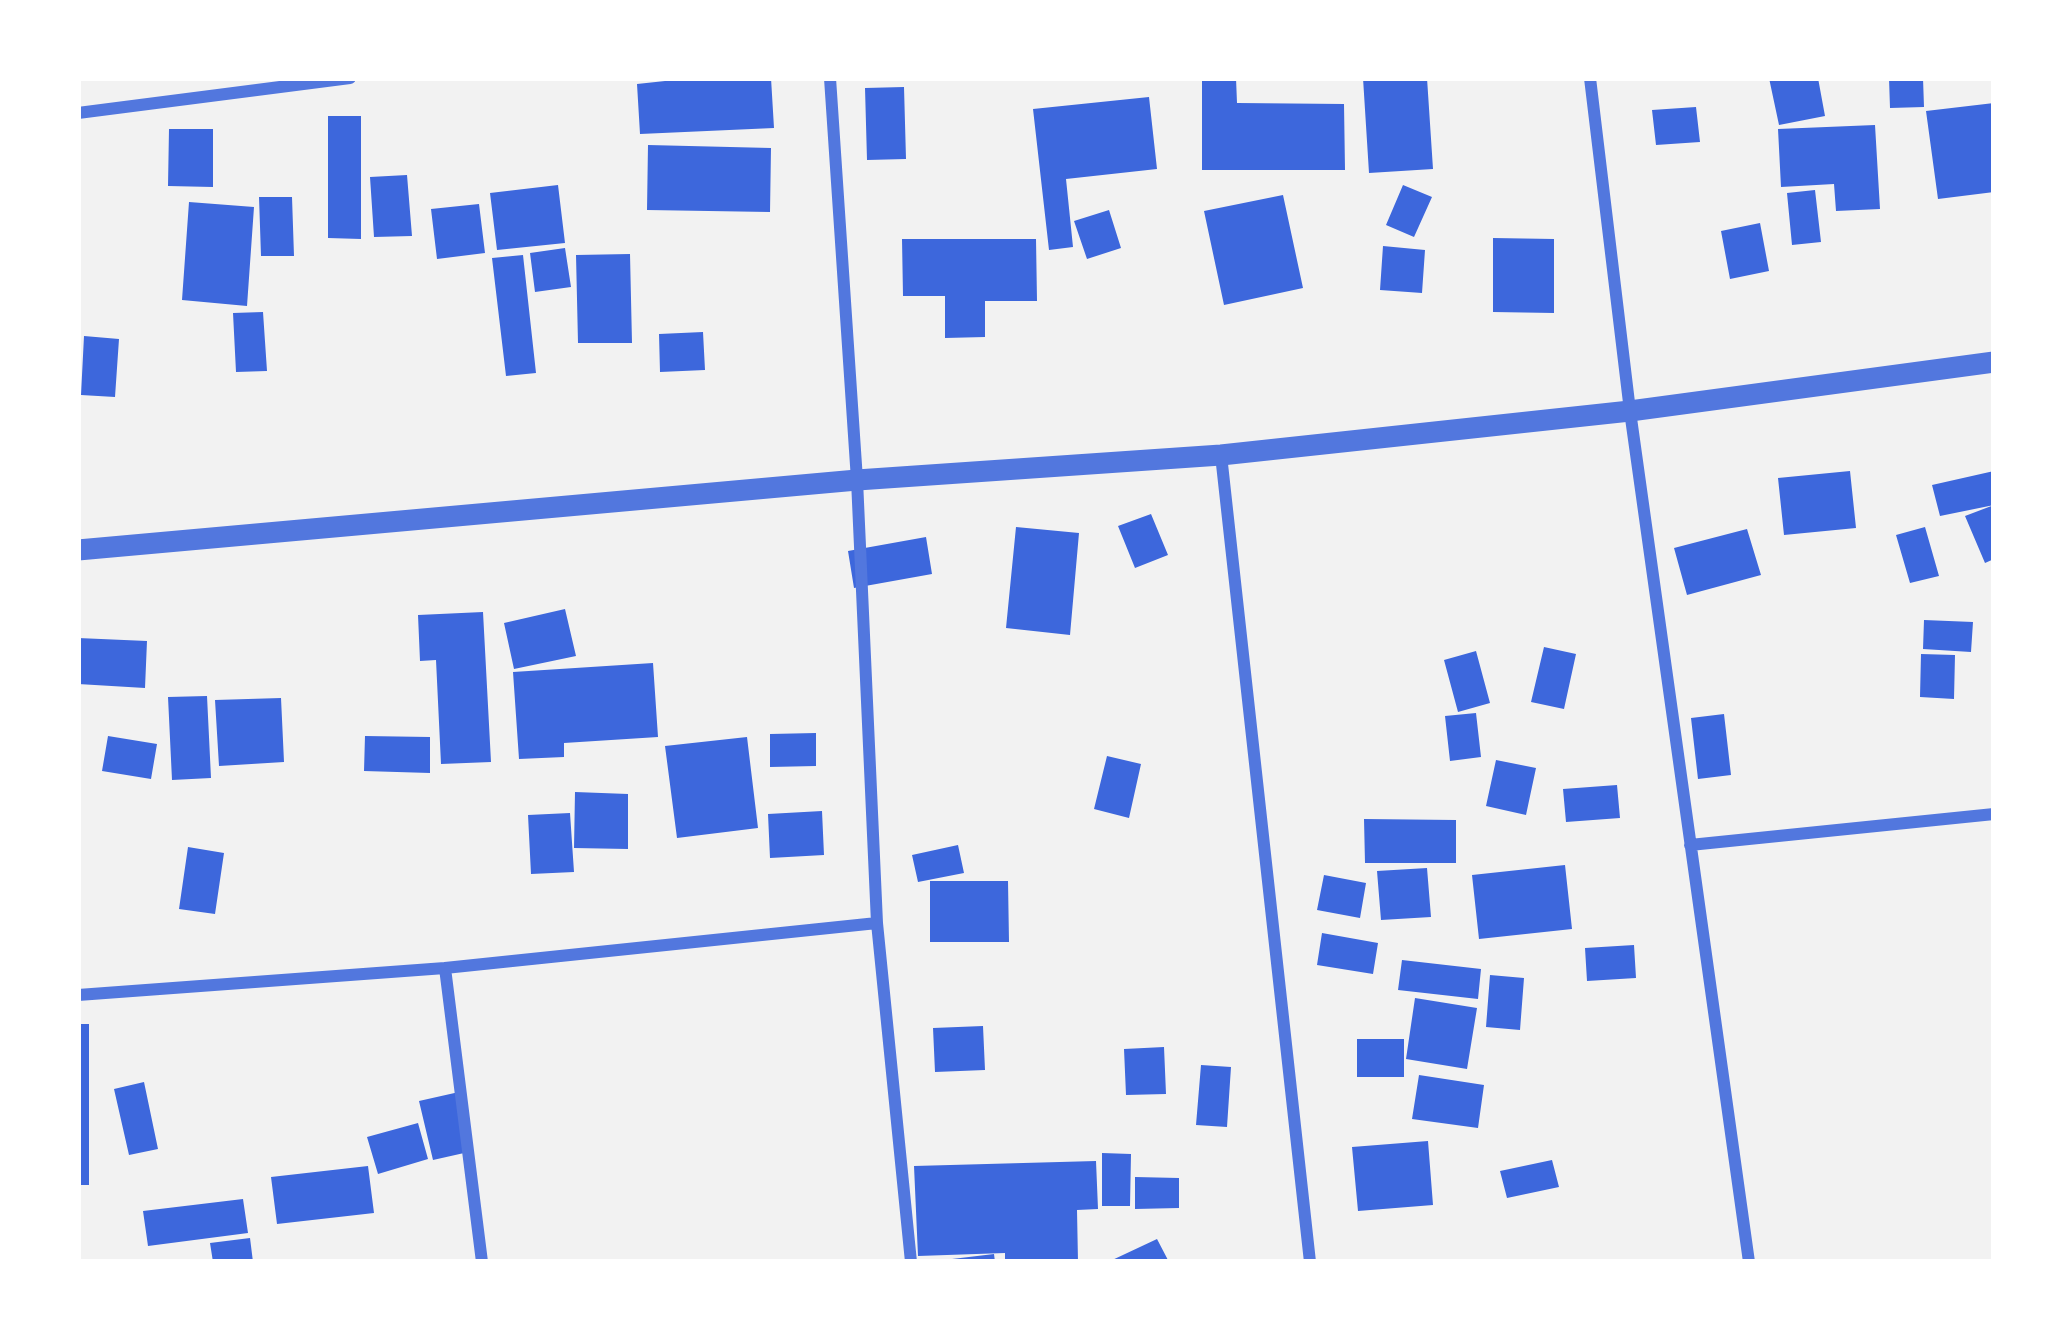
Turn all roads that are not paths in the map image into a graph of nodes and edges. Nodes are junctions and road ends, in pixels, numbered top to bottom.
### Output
1 (350, 78) edge
2 (830, 78) edge
3 (1590, 78) edge
4 (78, 113) edge
5 (1994, 362) edge
6 (1630, 411) junction
7 (1221, 454) junction
8 (857, 480) junction
9 (78, 550) edge
10 (1994, 814) edge
11 (1690, 845) junction
12 (877, 922) junction
13 (445, 968) junction
14 (78, 995) edge
15 (482, 1262) edge
16 (911, 1262) edge
17 (1310, 1262) edge
18 (1749, 1262) edge

1 - 4 street
2 - 8 street
3 - 6 street
5 - 6 street
6 - 7 street
6 - 11 street
7 - 8 street
7 - 17 street
8 - 9 street
8 - 12 street
10 - 11 street
11 - 18 street
12 - 13 street
12 - 16 street
13 - 14 street
13 - 15 street

